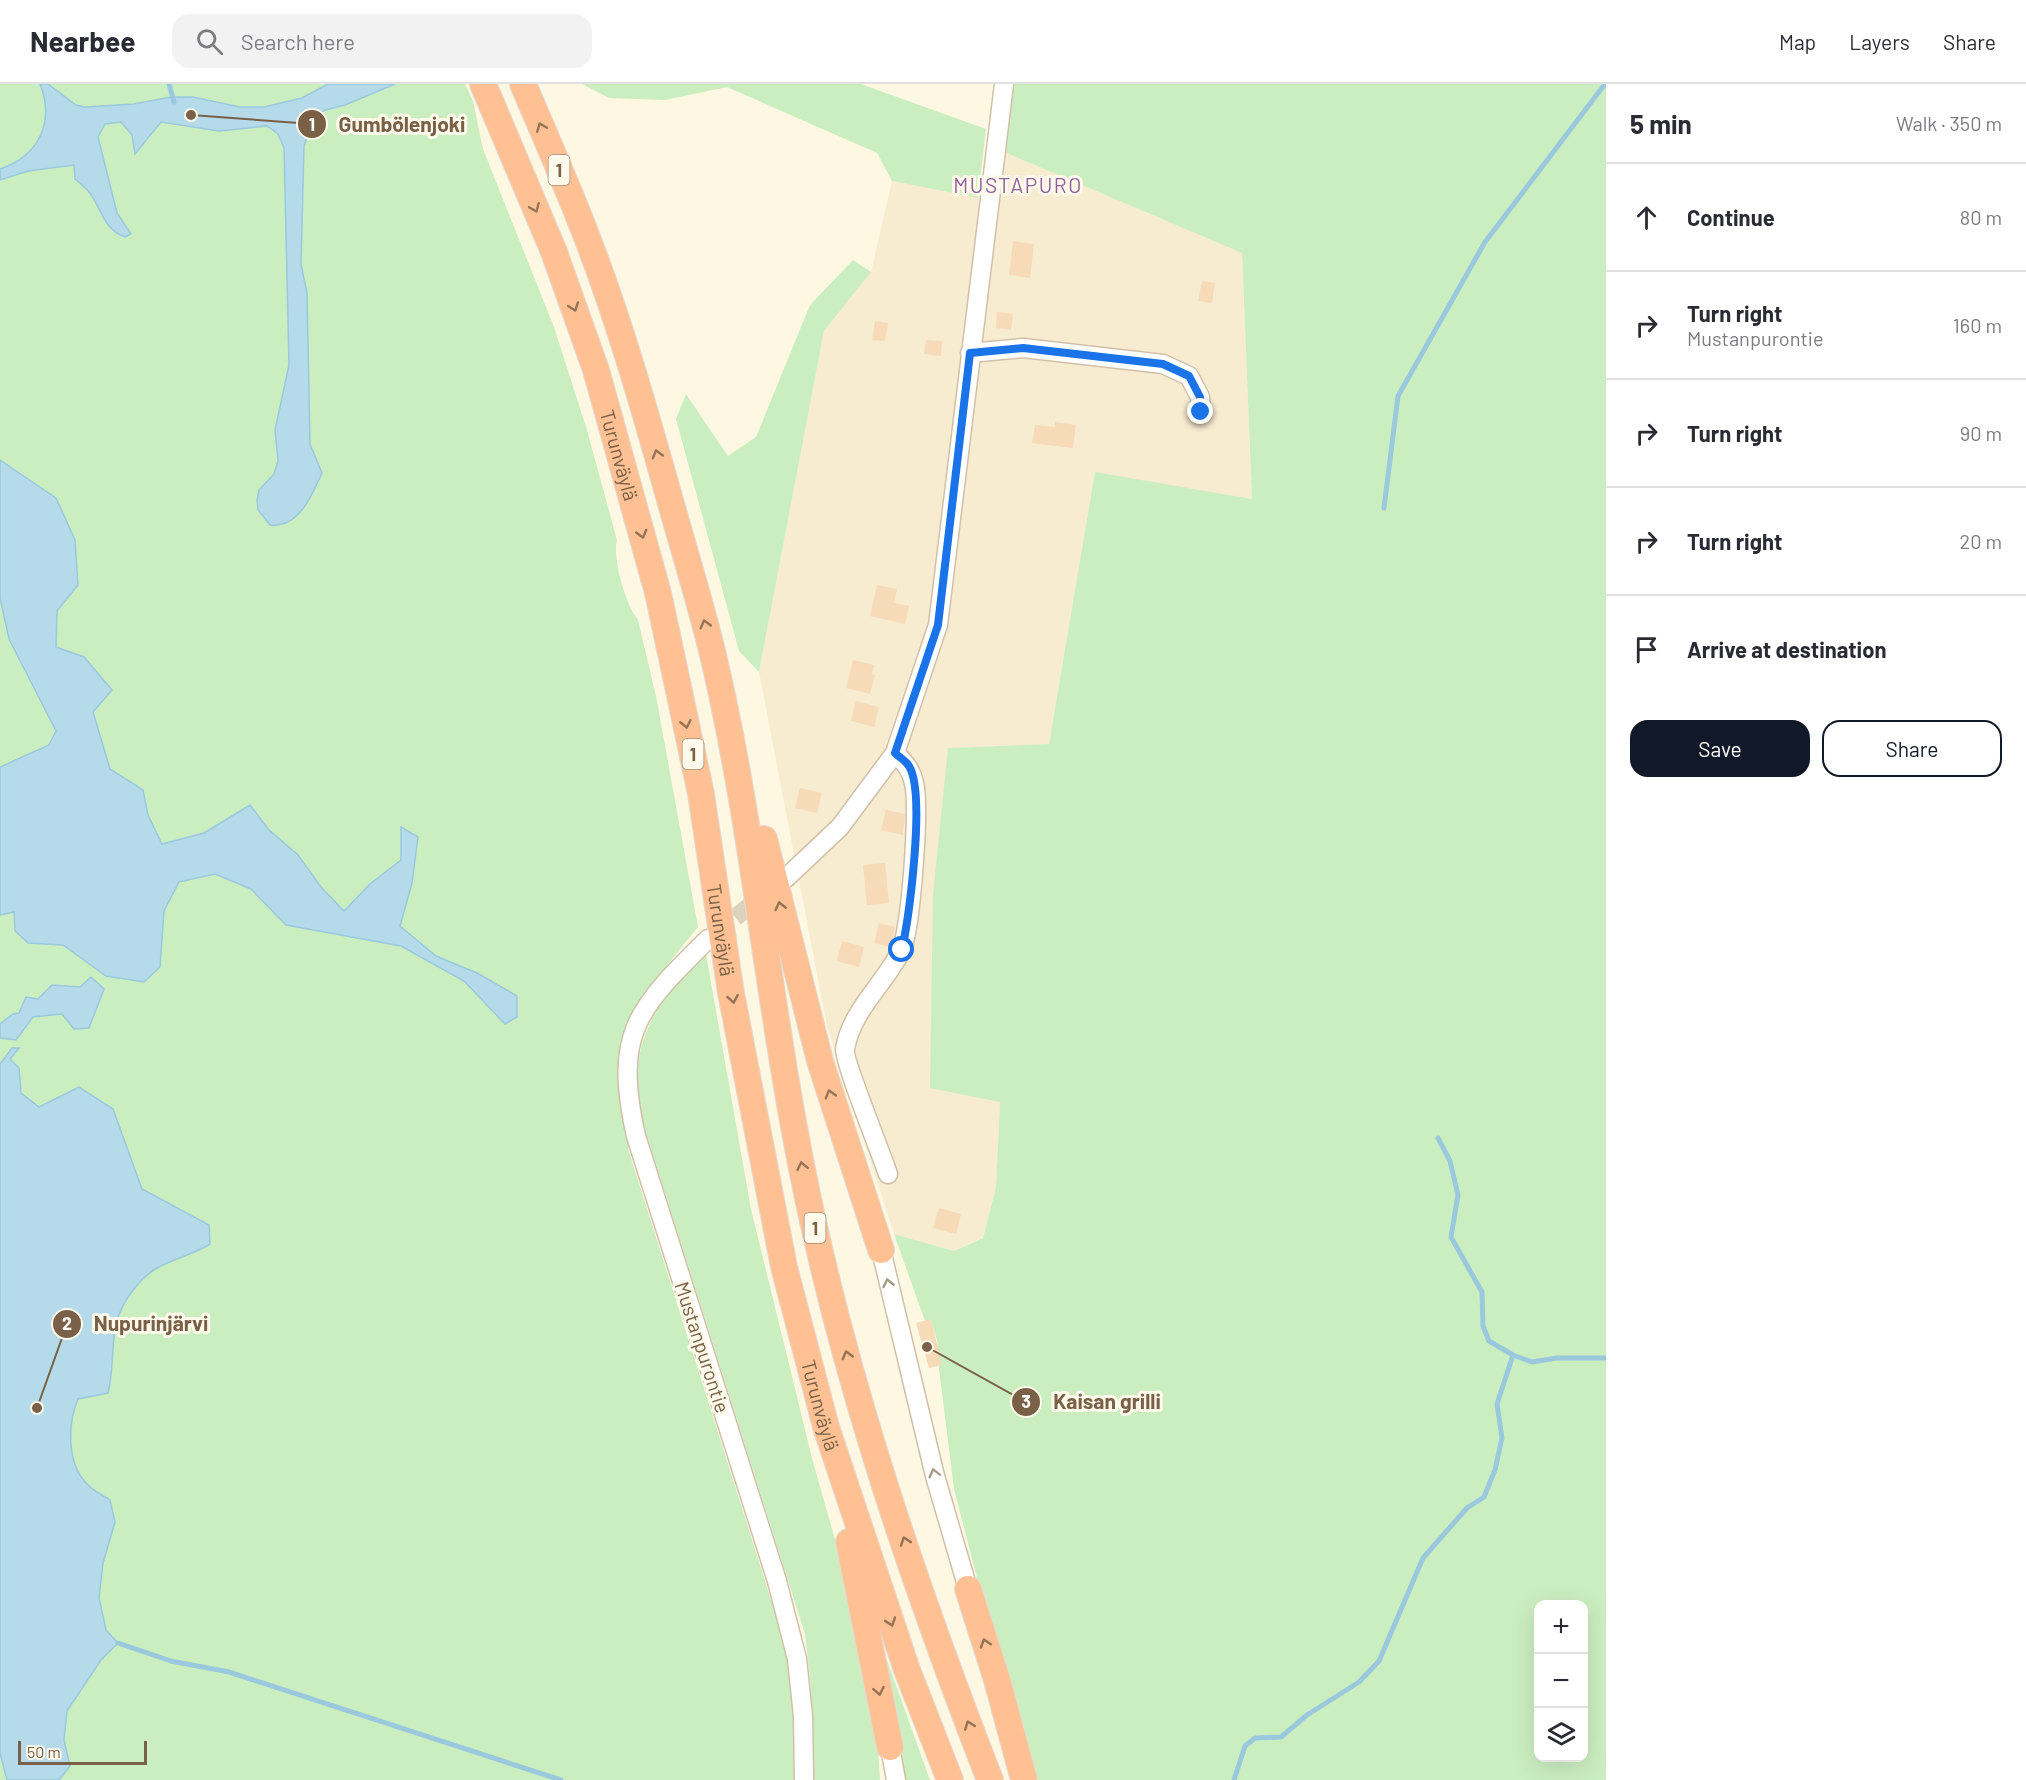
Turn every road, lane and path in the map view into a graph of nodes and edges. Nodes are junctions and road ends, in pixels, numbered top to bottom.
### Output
1 (483, 84) edge
2 (1004, 84) edge
3 (527, 93) edge
4 (970, 353) junction
5 (1201, 412) dead end
6 (713, 656) junction
7 (895, 753) junction
8 (786, 878) dead end
9 (708, 939) tunnel mouth
10 (888, 1174) dead end
11 (880, 1250) joint
12 (826, 1427) junction
13 (968, 1589) joint
14 (890, 1747) joint
15 (804, 1780) edge
16 (896, 1780) edge
17 (950, 1780) edge
18 (990, 1780) edge
19 (1024, 1780) edge

1 -> 12 highway, Turunväylä / 1
2 - 4 street
6 -> 3 highway, Turunväylä / 1
4 - 5 street
4 - 7 street
11 -> 6 highway
18 -> 6 highway, Turunväylä / 1
7 - 8 street
7 - 10 street
9 - 15 street, Mustanpurontie
13 -> 11 street
12 -> 14 highway
12 -> 17 highway, Turunväylä / 1
19 -> 13 highway
14 - 16 street

